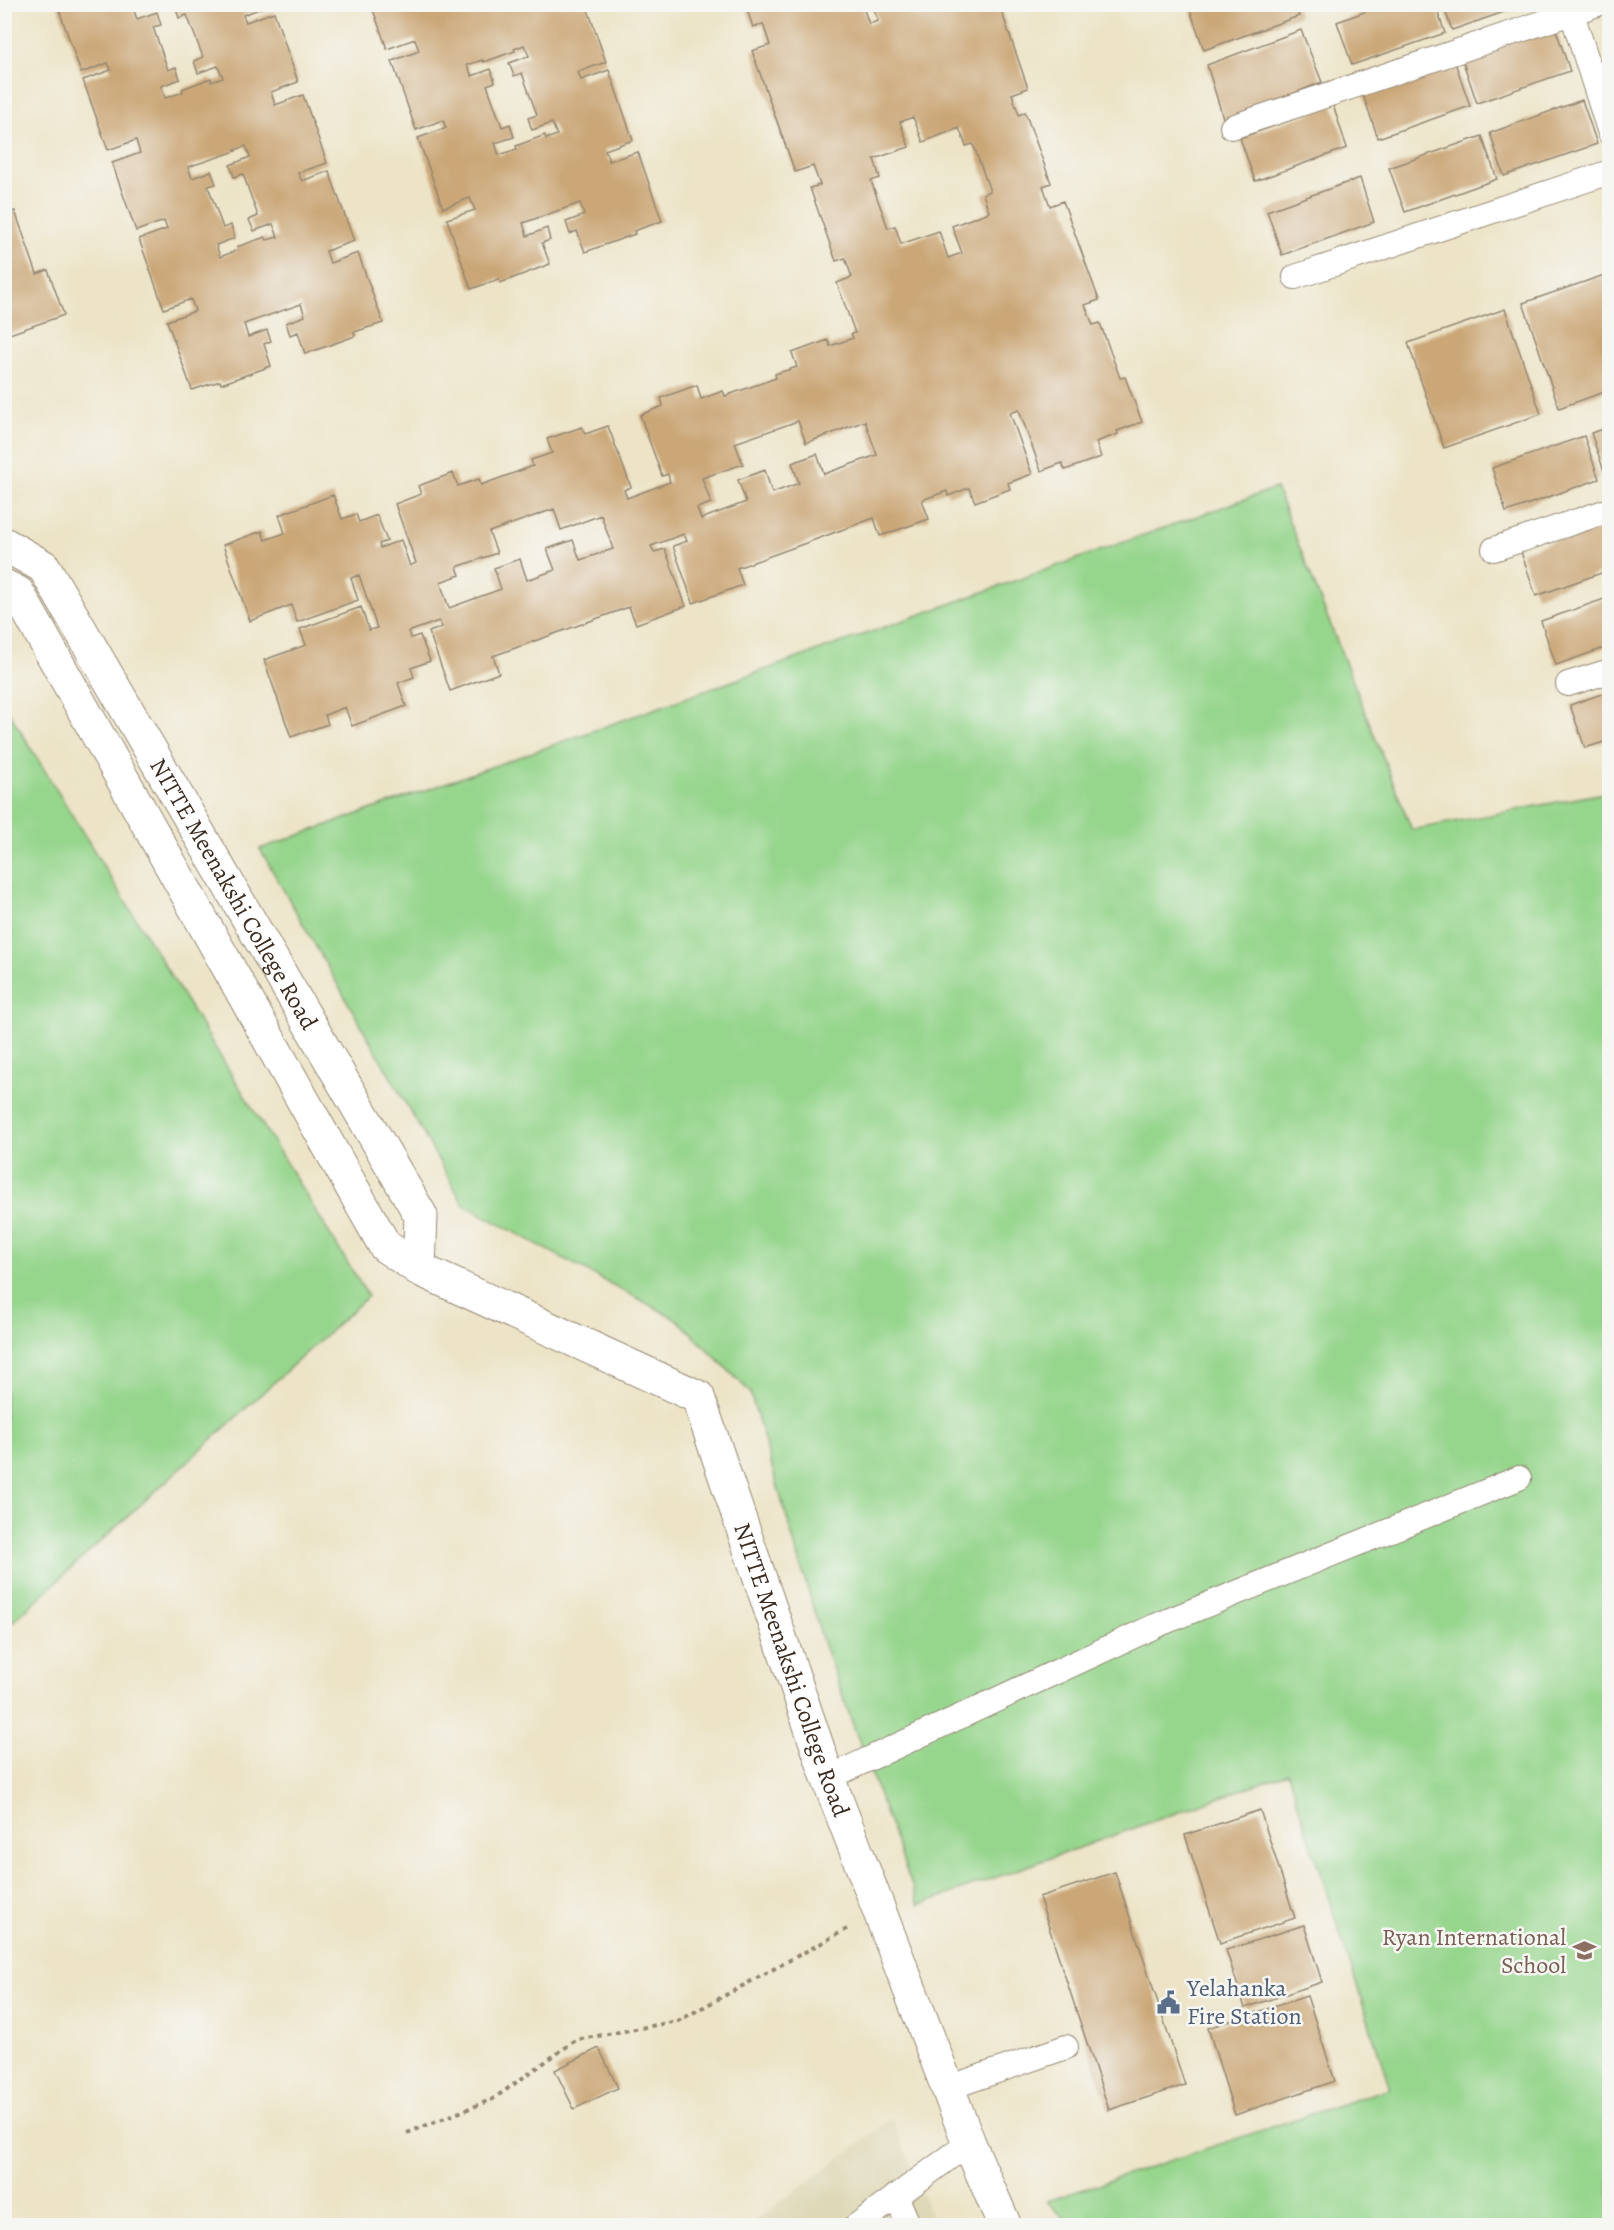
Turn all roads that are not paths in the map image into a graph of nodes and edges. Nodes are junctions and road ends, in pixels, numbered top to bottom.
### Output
1 (1598, 4) edge
2 (1570, 8) edge
3 (1232, 127) dead end
4 (1610, 133) edge
5 (1610, 172) edge
6 (1295, 277) dead end
7 (1610, 510) edge
8 (4, 544) edge
9 (1494, 549) dead end
10 (4, 586) edge
11 (1610, 671) edge
12 (1568, 684) dead end
13 (419, 1269) junction
14 (1519, 1478) dead end
15 (828, 1778) junction
16 (1066, 2047) dead end
17 (948, 2088) junction
18 (969, 2144) junction
19 (896, 2196) junction
20 (856, 2226) edge
21 (909, 2226) edge
22 (1005, 2226) edge

1 - 2 lane
2 - 3 lane
2 - 4 lane
5 - 6 lane
7 - 9 lane
8 - 13 street, NITTE Meenakshi College Road
10 - 13 street, NITTE Meenakshi College Road
11 - 12 lane
13 - 15 street, NITTE Meenakshi College Road
14 - 15 lane
15 - 17 street, NITTE Meenakshi College Road
16 - 17 lane
17 - 18 street, NITTE Meenakshi College Road
18 - 19 lane
18 - 22 street, NITTE Meenakshi College Road
19 - 20 lane
19 - 21 lane

